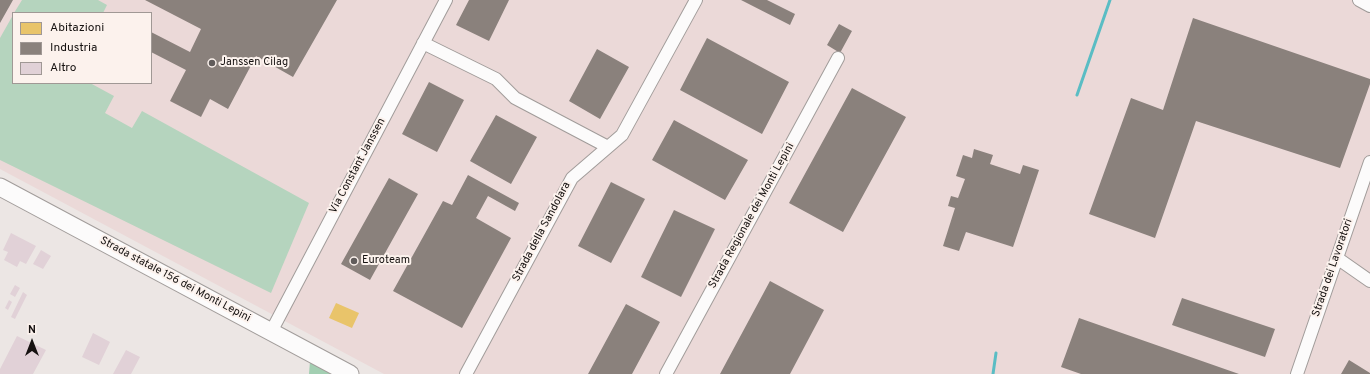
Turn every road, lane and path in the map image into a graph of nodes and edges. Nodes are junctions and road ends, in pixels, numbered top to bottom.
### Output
1 (446, 0) edge
2 (696, 0) edge
3 (1359, 0) edge
4 (1370, 6) edge
5 (423, 43) junction
6 (838, 58) dead end
7 (608, 147) junction
8 (1370, 162) edge
9 (0, 187) edge
10 (1337, 258) junction
11 (1370, 281) edge
12 (271, 332) junction
13 (350, 374) edge
14 (466, 374) edge
15 (666, 374) edge
16 (1297, 374) edge

1 - 5 street, Via Constant Janssen
2 - 7 street, Strada della Sandolara
3 - 4 street
5 - 7 street
5 - 12 street, Via Constant Janssen
6 - 15 street, Strada Regionale dei Monti Lepini
7 - 14 street, Strada della Sandolara
8 - 10 street, Strada dei Lavoratori
9 - 12 main road, Strada statale 156 dei Monti Lepini
10 - 11 street
10 - 16 street, Strada dei Lavoratori
12 - 13 main road, Strada statale 156 dei Monti Lepini

